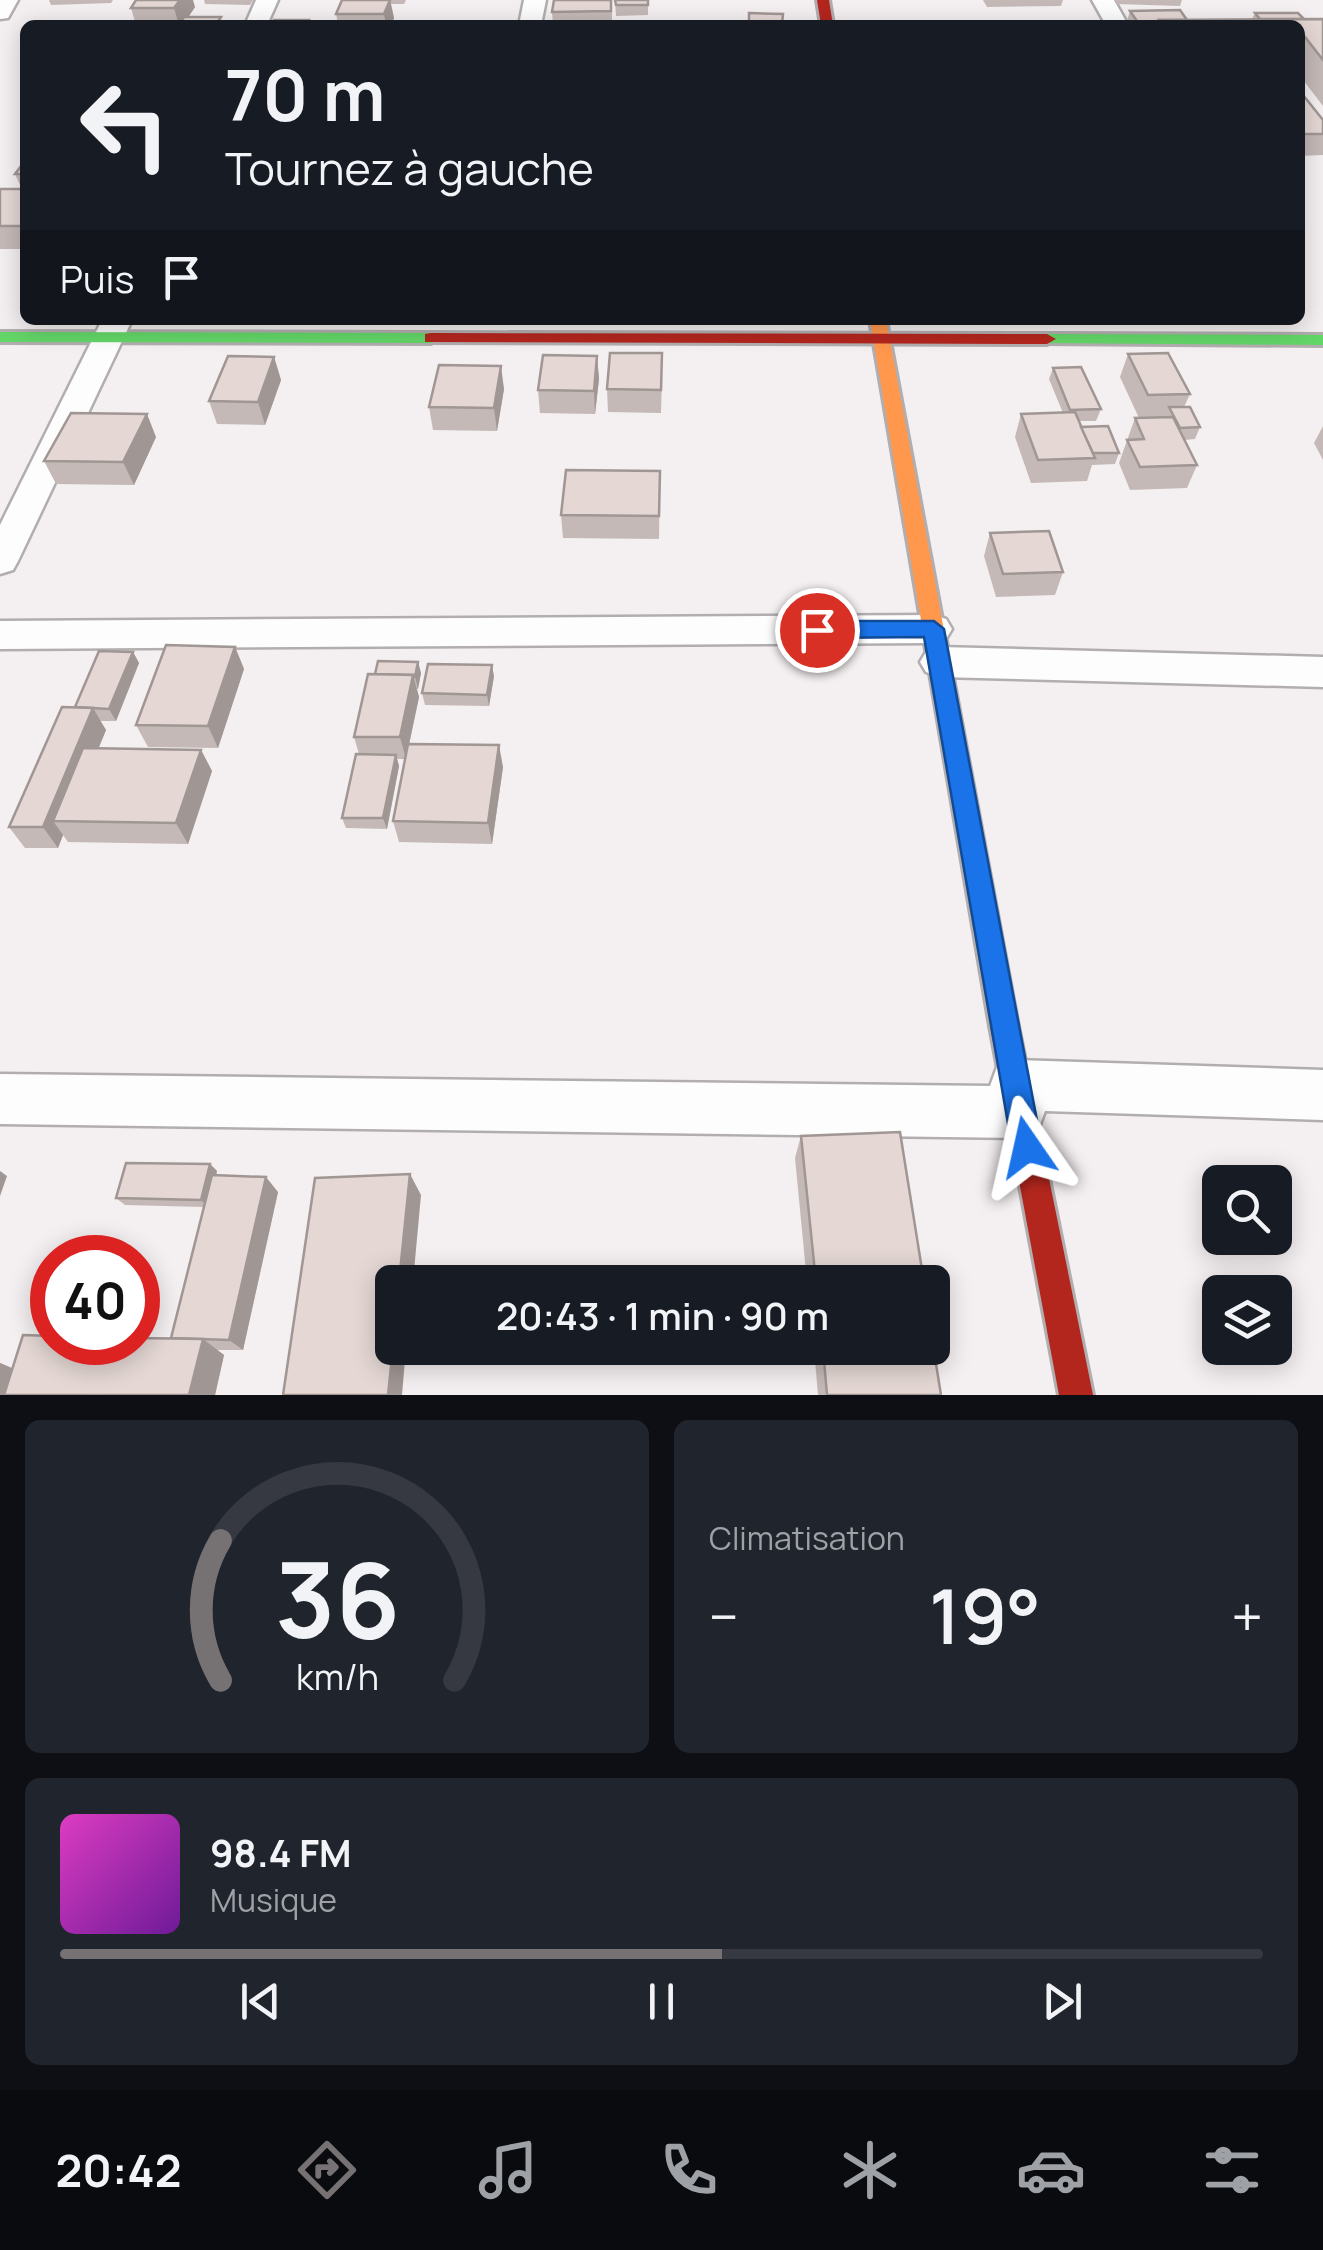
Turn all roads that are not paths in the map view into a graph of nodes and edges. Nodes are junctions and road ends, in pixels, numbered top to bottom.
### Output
1 (7, 0) edge
2 (0, 13) edge
3 (112, 330) edge
4 (477, 330) edge
5 (880, 330) edge
6 (1284, 330) edge
7 (0, 337) edge
8 (1323, 340) edge
9 (0, 561) edge
10 (0, 635) edge
11 (936, 645) junction
12 (1323, 672) edge
13 (1323, 1095) edge
14 (1018, 1098) junction
15 (0, 1099) edge
16 (1076, 1395) edge

1 - 2 street
3 - 4 street
3 - 7 street
3 - 9 street
4 - 5 street
5 - 6 street
5 - 11 street
6 - 8 street
10 - 11 street
11 - 12 street
11 - 14 street
13 - 14 street
14 - 15 street
14 - 16 street

